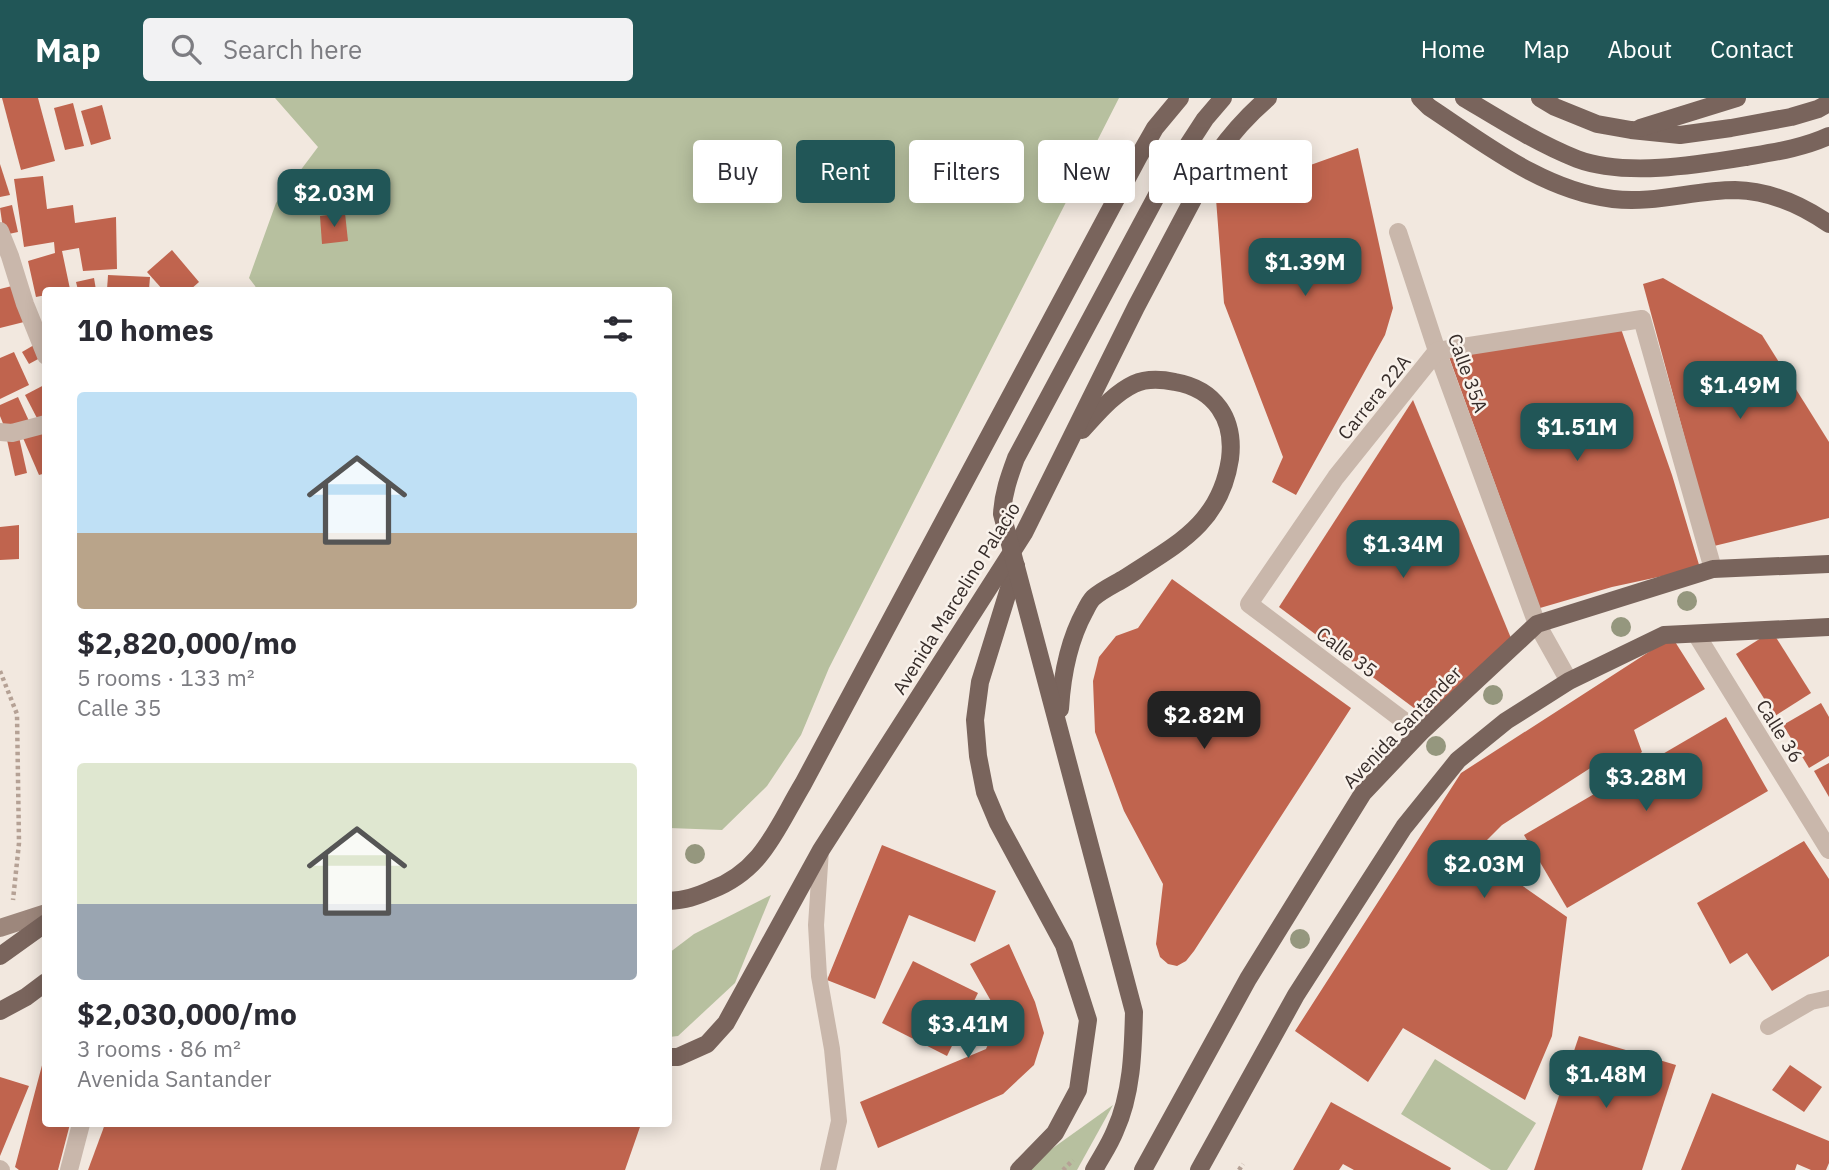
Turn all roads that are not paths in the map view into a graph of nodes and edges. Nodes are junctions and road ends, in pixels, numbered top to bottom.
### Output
1 (1180, 98) edge
2 (1223, 98) edge
3 (1268, 98) edge
4 (1420, 98) edge
5 (1464, 98) edge
6 (1540, 98) edge
7 (1737, 98) edge
8 (1829, 103) edge
9 (1631, 130) junction
10 (1829, 136) edge
11 (1829, 224) edge
12 (0, 231) edge
13 (1398, 232) dead end
14 (42, 346) edge
15 (1437, 351) junction
16 (42, 425) edge
17 (0, 432) edge
18 (1069, 442) junction
19 (1024, 533) junction
20 (1829, 564) edge
21 (1713, 569) junction
22 (1249, 604) joint
23 (1537, 624) junction
24 (1829, 627) edge
25 (1696, 634) junction
26 (1569, 681) junction
27 (1060, 725) junction
28 (1420, 733) junction
29 (821, 850) junction
30 (1829, 850) edge
31 (677, 900) edge
32 (42, 914) edge
33 (42, 926) edge
34 (5, 927) edge
35 (0, 956) edge
36 (42, 985) edge
37 (1829, 998) edge
38 (0, 1011) edge
39 (1768, 1027) dead end
40 (672, 1057) edge
41 (80, 1127) edge
42 (69, 1170) edge
43 (828, 1170) edge
44 (1020, 1170) edge
45 (1094, 1170) edge
46 (1143, 1170) edge
47 (1199, 1170) edge

1 - 31 main road, Avenida Marcelino Palacio
2 - 27 main road
3 - 18 main road, Avenida Marcelino Palacio
4 - 11 main road
5 - 10 main road
6 - 9 main road
7 - 9 main road
8 - 9 main road
12 - 14 street
13 - 15 street, Calle 35A
15 - 21 street, Carrera 22A
15 - 22 street, Carrera 22A
15 - 23 street, Calle 35A
16 - 17 street
18 - 19 main road, Avenida Marcelino Palacio
18 - 27 main road
19 - 29 main road, Avenida Marcelino Palacio
19 - 44 main road
20 - 21 main road, Avenida Santander
21 - 23 main road, Avenida Santander
22 - 28 street, Calle 35
23 - 26 street, Calle 35A
23 - 28 main road, Avenida Santander
24 - 25 main road
25 - 26 main road
25 - 30 street, Calle 36
26 - 47 main road
27 - 45 main road
28 - 46 main road, Avenida Santander
29 - 40 main road, Avenida Marcelino Palacio
29 - 43 lane
32 - 34 main road
33 - 35 main road
36 - 38 main road
37 - 39 lane
41 - 42 street

